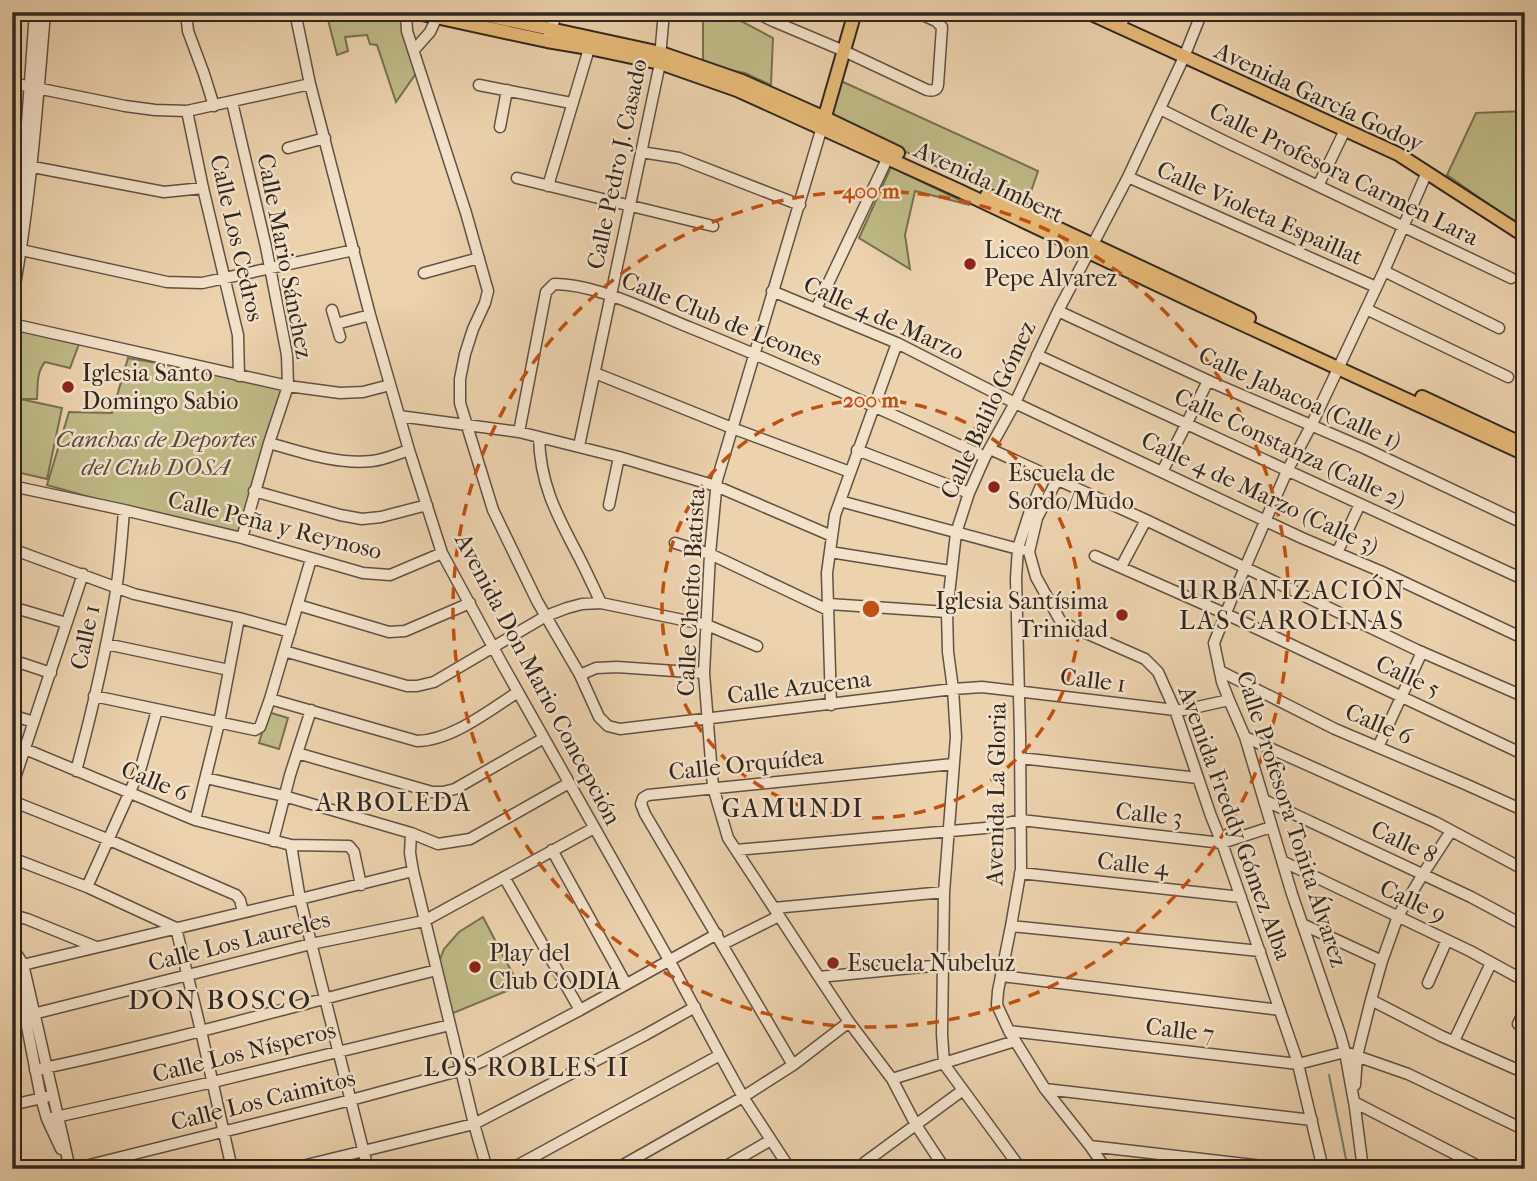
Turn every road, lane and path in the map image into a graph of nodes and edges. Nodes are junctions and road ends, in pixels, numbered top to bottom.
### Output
1 (35, 12) edge
2 (45, 12) edge
3 (186, 12) edge
4 (295, 12) edge
5 (406, 12) edge
6 (414, 12) edge
7 (471, 12) edge
8 (556, 12) edge
9 (664, 12) edge
10 (762, 12) edge
11 (855, 12) edge
12 (916, 12) edge
13 (1087, 12) edge
14 (1126, 12) edge
15 (1202, 12) edge
16 (511, 16) edge
17 (436, 17) junction
18 (1120, 27) junction
19 (548, 35) junction
20 (590, 43) junction
21 (414, 50) junction
22 (844, 51) junction
23 (1184, 57) junction
24 (660, 58) junction
25 (12, 83) edge
26 (310, 83) junction
27 (479, 85) dead end
28 (35, 87) junction
29 (507, 90) junction
30 (232, 102) junction
31 (571, 103) junction
32 (214, 106) junction
33 (1160, 108) junction
34 (187, 111) junction
35 (823, 122) junction
36 (499, 127) dead end
37 (1345, 130) junction
38 (325, 138) junction
39 (288, 148) dead end
40 (641, 152) junction
41 (890, 154) junction
42 (12, 163) edge
43 (28, 166) junction
44 (1427, 172) junction
45 (1128, 177) junction
46 (517, 178) dead end
47 (548, 186) junction
48 (1318, 186) junction
49 (203, 188) junction
50 (800, 205) junction
51 (630, 206) junction
52 (713, 226) dead end
53 (1404, 226) junction
54 (1525, 236) edge
55 (15, 248) edge
56 (1091, 248) junction
57 (354, 250) junction
58 (479, 258) junction
59 (270, 268) junction
60 (1384, 271) junction
61 (424, 273) dead end
62 (225, 278) junction
63 (1511, 278) dead end
64 (1376, 288) junction
65 (772, 291) junction
66 (611, 295) junction
67 (12, 302) edge
68 (816, 309) junction
69 (1366, 309) junction
70 (332, 310) dead end
71 (1058, 311) junction
72 (370, 315) junction
73 (12, 324) edge
74 (336, 324) junction
75 (1499, 328) dead end
76 (340, 337) dead end
77 (897, 343) junction
78 (754, 354) junction
79 (1037, 355) junction
80 (1339, 364) junction
81 (594, 373) junction
82 (239, 376) junction
83 (1508, 377) dead end
84 (1208, 381) junction
85 (390, 385) junction
86 (288, 386) junction
87 (1015, 403) junction
88 (874, 406) junction
89 (399, 416) junction
90 (467, 424) junction
91 (1187, 424) junction
92 (1311, 426) junction
93 (732, 428) junction
94 (519, 432) junction
95 (539, 437) junction
96 (1500, 438) junction
97 (269, 443) junction
98 (579, 446) junction
99 (1525, 446) edge
100 (409, 450) junction
101 (857, 450) junction
102 (988, 453) junction
103 (1525, 454) edge
104 (619, 457) junction
105 (1287, 471) junction
106 (850, 472) junction
107 (1162, 472) junction
108 (1046, 474) junction
109 (1057, 480) junction
110 (12, 486) edge
111 (716, 486) junction
112 (254, 491) junction
113 (969, 493) junction
114 (840, 500) junction
115 (1360, 504) junction
116 (427, 505) junction
117 (609, 505) dead end
118 (124, 510) junction
119 (1146, 520) junction
120 (1266, 520) junction
121 (1525, 524) edge
122 (956, 533) junction
123 (832, 536) junction
124 (242, 538) junction
125 (675, 543) dead end
126 (1017, 548) junction
127 (12, 549) edge
128 (830, 552) junction
129 (1030, 552) junction
130 (442, 553) junction
131 (1337, 553) junction
132 (710, 554) junction
133 (1095, 556) dead end
134 (311, 559) junction
135 (1121, 567) junction
136 (1245, 567) junction
137 (950, 571) junction
138 (83, 574) junction
139 (1525, 580) edge
140 (117, 588) junction
141 (470, 603) junction
142 (601, 603) junction
143 (298, 606) junction
144 (12, 607) edge
145 (828, 607) junction
146 (947, 612) junction
147 (1226, 614) junction
148 (545, 616) junction
149 (239, 618) junction
150 (66, 623) junction
151 (707, 625) junction
152 (290, 632) junction
153 (1525, 639) edge
154 (106, 644) junction
155 (757, 646) dead end
156 (495, 647) junction
157 (284, 651) junction
158 (1422, 652) junction
159 (12, 660) edge
160 (229, 670) junction
161 (1220, 671) junction
162 (51, 673) junction
163 (704, 673) junction
164 (580, 675) junction
165 (953, 689) junction
166 (518, 692) junction
167 (1018, 692) junction
168 (94, 696) junction
169 (1401, 696) junction
170 (1525, 697) edge
171 (270, 699) junction
172 (1228, 700) junction
173 (831, 705) junction
174 (157, 710) junction
175 (311, 710) junction
176 (1175, 710) junction
177 (12, 715) edge
178 (708, 719) junction
179 (33, 722) junction
180 (219, 723) junction
181 (1245, 737) junction
182 (544, 738) junction
183 (1378, 747) junction
184 (24, 749) junction
185 (297, 753) junction
186 (1525, 755) edge
187 (1020, 758) junction
188 (953, 764) junction
189 (15, 769) edge
190 (76, 771) junction
191 (206, 778) junction
192 (1198, 778) junction
193 (569, 783) junction
194 (12, 787) edge
195 (713, 787) junction
196 (130, 792) junction
197 (284, 796) junction
198 (12, 800) edge
199 (1264, 800) junction
200 (1525, 811) edge
201 (195, 820) junction
202 (1021, 820) junction
203 (1270, 827) junction
204 (594, 828) junction
205 (950, 830) junction
206 (1451, 831) junction
207 (411, 833) junction
208 (107, 839) junction
209 (273, 841) junction
210 (1222, 843) junction
211 (291, 845) junction
212 (552, 850) junction
213 (736, 850) junction
214 (12, 858) edge
215 (1282, 861) junction
216 (1525, 870) edge
217 (413, 871) junction
218 (1020, 873) junction
219 (1423, 874) junction
220 (503, 877) junction
221 (361, 885) junction
222 (87, 887) junction
223 (944, 892) junction
224 (1241, 897) junction
225 (300, 899) junction
226 (243, 912) junction
227 (777, 912) junction
228 (1398, 916) junction
229 (12, 920) edge
230 (424, 921) junction
231 (1302, 924) junction
232 (1011, 926) junction
233 (1525, 926) edge
234 (176, 928) junction
235 (717, 934) junction
236 (1447, 940) junction
237 (311, 944) junction
238 (723, 944) junction
239 (12, 947) edge
240 (96, 947) junction
241 (1260, 951) junction
242 (669, 960) junction
243 (1382, 961) junction
244 (1492, 963) junction
245 (16, 965) edge
246 (943, 965) junction
247 (437, 970) junction
248 (187, 975) junction
249 (1002, 976) junction
250 (819, 978) junction
251 (1525, 981) edge
252 (1428, 983) dead end
253 (626, 984) junction
254 (324, 998) junction
255 (1371, 1000) junction
256 (695, 1007) junction
257 (1525, 1009) edge
258 (580, 1010) junction
259 (1280, 1010) junction
260 (30, 1015) junction
261 (849, 1022) junction
262 (450, 1024) junction
263 (1518, 1024) dead end
264 (201, 1031) junction
265 (1009, 1031) junction
266 (1016, 1041) junction
267 (1454, 1041) junction
268 (338, 1051) junction
269 (1345, 1052) junction
270 (720, 1055) junction
271 (1357, 1056) junction
272 (944, 1064) junction
273 (793, 1065) junction
274 (1298, 1065) junction
275 (47, 1068) junction
276 (35, 1070) junction
277 (462, 1070) junction
278 (1525, 1073) edge
279 (892, 1079) junction
280 (212, 1082) junction
281 (1045, 1089) junction
282 (963, 1090) junction
283 (53, 1094) junction
284 (743, 1097) junction
285 (41, 1098) junction
286 (351, 1100) junction
287 (1354, 1102) junction
288 (12, 1105) edge
289 (52, 1118) junction
290 (1312, 1120) junction
291 (474, 1124) junction
292 (916, 1125) junction
293 (1525, 1130) edge
294 (224, 1131) junction
295 (772, 1140) junction
296 (1090, 1146) junction
297 (363, 1151) junction
298 (1525, 1152) edge
299 (324, 1165) edge
300 (1364, 1168) edge
301 (71, 1169) edge
302 (232, 1169) edge
303 (289, 1169) edge
304 (368, 1169) edge
305 (487, 1169) edge
306 (511, 1169) edge
307 (616, 1169) edge
308 (721, 1169) edge
309 (790, 1169) edge
310 (863, 1169) edge
311 (946, 1169) edge
312 (1021, 1169) edge
313 (1105, 1169) edge
314 (1289, 1169) edge
315 (1323, 1169) edge
316 (1484, 1169) edge
317 (1519, 1169) edge

1 - 28 street
2 - 28 street
3 - 32 street
4 - 26 street, Avenida Don Mario Concepción
5 - 21 street
6 - 17 main road, Avenida Imbert
7 - 16 main road, Avenida Imbert
8 - 19 street
9 - 24 street, Calle Pedro J. Casado
10 - 22 street
11 - 22 main road, Calle Chefito Batista
12 - 22 street
13 - 18 main road, Avenida García Godoy
14 - 18 street
15 - 23 street, Calle Balilo Gómez
16 - 19 main road, Avenida Imbert
17 - 19 main road, Avenida Imbert
17 - 21 street
18 - 23 main road, Avenida García Godoy
19 - 20 main road, Avenida Imbert
20 - 24 main road, Avenida Imbert
20 - 31 street
21 - 58 street
22 - 35 main road, Calle Chefito Batista
23 - 33 street, Calle Balilo Gómez
23 - 37 main road, Avenida García Godoy
24 - 35 main road, Avenida Imbert
24 - 40 street, Calle Pedro J. Casado
25 - 28 street
26 - 30 street
26 - 38 street, Avenida Don Mario Concepción
27 - 29 street
28 - 34 street
28 - 43 street
29 - 31 street
29 - 36 street
30 - 32 street
30 - 59 street, Calle Mario Sánchez
31 - 47 street
32 - 34 street
33 - 45 street, Calle Balilo Gómez
33 - 48 street, Calle Profesora Carmen Lara
34 - 49 street, Calle Los Cedros
35 - 41 main road, Avenida Imbert
35 - 50 street, Calle Chefito Batista
37 - 44 main road, Avenida García Godoy
37 - 48 street
38 - 39 street
38 - 57 street, Avenida Don Mario Concepción
40 - 50 street
40 - 51 street, Calle Pedro J. Casado
41 - 56 main road, Avenida Imbert
41 - 68 street
42 - 43 street
43 - 49 street
43 - 55 street
44 - 53 street, Calle Profesora Toñita Álvarez
44 - 54 main road, Avenida García Godoy
45 - 56 street, Calle Balilo Gómez
45 - 64 street, Calle Violeta Espaillat
46 - 47 street
47 - 51 street
48 - 53 street, Calle Profesora Carmen Lara
49 - 62 street, Calle Los Cedros
50 - 65 street, Calle Chefito Batista
51 - 52 street
51 - 66 street, Calle Pedro J. Casado
53 - 60 street, Calle Profesora Toñita Álvarez
53 - 63 street, Calle Profesora Carmen Lara
55 - 62 street
55 - 67 street
56 - 71 street, Calle Balilo Gómez
56 - 80 main road, Avenida Imbert
57 - 59 street
57 - 72 street, Avenida Don Mario Concepción
58 - 61 street
58 - 90 street
59 - 62 street
59 - 86 street, Calle Mario Sánchez
60 - 64 street, Calle Profesora Toñita Álvarez
60 - 75 street
62 - 82 street, Calle Los Cedros
64 - 69 street, Calle Profesora Toñita Álvarez
65 - 68 street, Calle 4 de Marzo
65 - 78 street, Calle Chefito Batista
66 - 78 street, Calle Club de Leones
66 - 81 street, Calle Pedro J. Casado
66 - 94 street, Calle Club de Leones
68 - 77 street, Calle 4 de Marzo
69 - 80 street, Calle Profesora Toñita Álvarez
69 - 83 street
70 - 74 street
71 - 79 street, Calle Balilo Gómez
71 - 84 street, Calle Jabacoa (Calle 1)
72 - 74 street
72 - 85 street, Avenida Don Mario Concepción
73 - 82 street
74 - 76 street
77 - 87 street, Calle 4 de Marzo
77 - 88 street
78 - 88 street, Calle Club de Leones
78 - 93 street, Calle Chefito Batista
79 - 87 street, Calle Balilo Gómez
79 - 91 street, Calle Constanza (Calle 2)
80 - 92 street, Calle Profesora Toñita Álvarez
80 - 96 main road, Avenida Imbert
81 - 93 street
81 - 98 street, Calle Pedro J. Casado
82 - 86 street
84 - 91 street
84 - 92 street, Calle Jabacoa (Calle 1)
85 - 86 street
85 - 89 street, Avenida Don Mario Concepción
86 - 97 street, Calle Mario Sánchez
87 - 102 street, Calle Balilo Gómez
87 - 107 street, Calle 4 de Marzo (Calle 3)
88 - 101 street
88 - 102 street, Calle Club de Leones
89 - 90 street
89 - 100 street, Avenida Don Mario Concepción
90 - 94 street
90 - 148 street
91 - 105 street, Calle Constanza (Calle 2)
91 - 107 street
92 - 105 street, Calle Profesora Toñita Álvarez
92 - 121 street, Calle Jabacoa (Calle 1)
93 - 106 street
93 - 111 street, Calle Chefito Batista
94 - 95 street
95 - 98 street
95 - 142 street
96 - 99 main road, Avenida Imbert
96 - 103 main road, Avenida Imbert
97 - 100 street
97 - 112 street, Calle Mario Sánchez
98 - 104 street
100 - 116 street, Avenida Don Mario Concepción
101 - 106 street
101 - 113 street
102 - 108 street, Calle Club de Leones
102 - 113 street, Calle Balilo Gómez
104 - 111 street
104 - 117 street
105 - 115 street, Calle Constanza (Calle 2)
105 - 120 street, Calle Profesora Toñita Álvarez
106 - 114 street
107 - 120 street, Calle 4 de Marzo (Calle 3)
108 - 109 street, Calle Club de Leones
108 - 126 street, Avenida La Gloria
109 - 119 street, Calle Club de Leones
109 - 129 street
110 - 118 street, Calle Peña y Reynoso
111 - 123 street
111 - 132 street, Calle Chefito Batista
112 - 116 street
112 - 124 street, Calle Mario Sánchez
113 - 122 street, Calle Balilo Gómez
114 - 122 street
114 - 123 street
115 - 131 street
115 - 139 street, Calle Constanza (Calle 2)
116 - 130 street, Avenida Don Mario Concepción
118 - 124 street, Calle Peña y Reynoso
118 - 140 street, Calle 1
119 - 135 street
119 - 136 street, Calle Club de Leones
120 - 131 street, Calle 4 de Marzo (Calle 3)
120 - 136 street, Calle Profesora Toñita Álvarez
122 - 126 street
122 - 137 street, Calle Balilo Gómez
123 - 128 street
124 - 134 street, Calle Peña y Reynoso
125 - 132 street
126 - 129 street
126 - 167 street, Avenida La Gloria
127 - 138 street
128 - 137 street
128 - 145 street
129 - 176 street, Avenida Freddy Gómez Alba
130 - 134 street, Calle Peña y Reynoso
130 - 141 street, Avenida Don Mario Concepción
131 - 153 street, Calle 4 de Marzo (Calle 3)
132 - 145 street
132 - 151 street, Calle Chefito Batista
133 - 135 street, Calle 5
134 - 143 street
135 - 147 street, Calle 5
136 - 147 street, Calle Profesora Toñita Álvarez
136 - 158 street, Calle Club de Leones
137 - 146 street, Calle Balilo Gómez
138 - 140 street
138 - 150 street
140 - 149 street
140 - 154 street, Calle 1
141 - 143 street
141 - 156 street, Avenida Don Mario Concepción
142 - 148 street
142 - 151 street
143 - 152 street
144 - 150 street
145 - 146 street
145 - 173 street
146 - 165 street, Calle Balilo Gómez
147 - 161 street, Calle Profesora Toñita Álvarez
147 - 169 street, Calle 5
148 - 156 street
148 - 164 street
149 - 152 street
149 - 160 street
150 - 162 street
151 - 155 street
151 - 163 street, Calle Chefito Batista
152 - 157 street
154 - 160 street
154 - 168 street, Calle 1
156 - 157 street
156 - 166 street, Avenida Don Mario Concepción
157 - 171 street
158 - 169 street
158 - 170 street, Calle Club de Leones
159 - 162 street
160 - 180 street
161 - 172 street, Calle Profesora Toñita Álvarez
161 - 183 street, Calle 6
162 - 179 street
163 - 164 street
163 - 178 street, Calle Chefito Batista
164 - 178 street, Calle Azucena
165 - 167 street, Calle 1
165 - 173 street, Calle Azucena
165 - 188 street, Calle Balilo Gómez
166 - 175 street
166 - 182 street, Avenida Don Mario Concepción
167 - 176 street, Calle 1
167 - 187 street, Avenida La Gloria
168 - 174 street
168 - 190 street, Calle 1
169 - 183 street
169 - 186 street, Calle 5
171 - 175 street
171 - 180 street
172 - 176 street, Calle 1
172 - 181 street, Calle Profesora Toñita Álvarez
173 - 178 street, Calle Azucena
174 - 180 street
174 - 196 street
175 - 185 street
176 - 192 street, Avenida Freddy Gómez Alba
177 - 179 street
178 - 195 street, Calle Chefito Batista
179 - 184 street
180 - 191 street
181 - 199 street, Calle Profesora Toñita Álvarez
181 - 206 street
182 - 185 street
182 - 193 street, Avenida Don Mario Concepción
183 - 200 street, Calle 6
184 - 189 street
184 - 190 street, Calle 6
185 - 197 street
187 - 192 street
187 - 202 street, Avenida La Gloria
188 - 195 street, Calle Orquídea
188 - 205 street, Calle Balilo Gómez
189 - 194 street
190 - 196 street, Calle 6
191 - 197 street
191 - 201 street
192 - 210 street, Avenida Freddy Gómez Alba
193 - 204 street, Avenida Don Mario Concepción
193 - 207 street
195 - 213 street, Calle Chefito Batista
195 - 235 street, Calle Orquídea
196 - 201 street, Calle 6
196 - 208 street
197 - 207 street
197 - 209 street
198 - 208 street
199 - 203 street, Calle Profesora Toñita Álvarez
199 - 219 street, Calle 8
201 - 209 street, Calle 6
202 - 205 street, Calle 3
202 - 210 street, Calle 3
202 - 218 street, Avenida La Gloria
203 - 210 street, Calle 3
203 - 215 street, Calle Profesora Toñita Álvarez
204 - 212 street
204 - 242 street, Avenida Don Mario Concepción
205 - 213 street, Calle 3
205 - 223 street, Calle Balilo Gómez
206 - 216 street
206 - 219 street
207 - 217 street
208 - 222 street
208 - 226 street
209 - 211 street, Calle 6
210 - 224 street, Avenida Freddy Gómez Alba
211 - 221 street, Calle 6
211 - 225 street
212 - 220 street
212 - 253 street
213 - 227 street, Calle Chefito Batista
214 - 222 street
215 - 228 street, Calle 9
215 - 231 street, Calle Profesora Toñita Álvarez
217 - 221 street
217 - 230 street
218 - 224 street, Calle 4
218 - 232 street, Avenida La Gloria
219 - 228 street
219 - 233 street, Calle 8
220 - 230 street
220 - 258 street
221 - 225 street
222 - 234 street
223 - 227 street
223 - 246 street, Calle Balilo Gómez
224 - 241 street, Avenida Freddy Gómez Alba
225 - 226 street
225 - 237 street
226 - 234 street
227 - 238 street
227 - 250 street, Calle Chefito Batista
228 - 236 street, Calle 9
228 - 243 street
229 - 240 street
230 - 237 street, Calle Los Laureles
230 - 247 street
231 - 243 street
231 - 269 street, Calle Profesora Toñita Álvarez
232 - 241 street
232 - 249 street, Avenida La Gloria
234 - 240 street
234 - 248 street
235 - 238 street, Calle Orquídea
235 - 242 street
236 - 244 street, Calle 9
236 - 252 street
237 - 248 street, Calle Los Laureles
237 - 254 street
238 - 273 street, Calle Orquídea
239 - 245 street
240 - 245 street
241 - 259 street, Avenida Freddy Gómez Alba
242 - 253 street
242 - 256 street, Avenida Don Mario Concepción
243 - 255 street
244 - 251 street, Calle 9
244 - 267 street
245 - 260 street
246 - 250 street
246 - 272 street, Calle Balilo Gómez
247 - 254 street
247 - 262 street
248 - 260 street, Calle Los Laureles
248 - 264 street
249 - 259 street
249 - 265 street, Avenida La Gloria
250 - 261 street, Calle Chefito Batista
253 - 258 street
254 - 264 street
254 - 268 street
255 - 267 street
255 - 271 street
256 - 270 street, Avenida Don Mario Concepción
256 - 291 street
257 - 263 street
258 - 277 street
259 - 274 street, Avenida Freddy Gómez Alba
260 - 275 street
260 - 276 street
261 - 273 street
261 - 279 street, Calle Chefito Batista
262 - 268 street, Calle Los Nísperos
262 - 277 street
264 - 275 street
264 - 280 street
265 - 266 street, Avenida La Gloria
265 - 274 street, Calle 7
266 - 272 street
266 - 281 street, Avenida La Gloria
267 - 278 street
268 - 280 street, Calle Los Nísperos
268 - 286 street
269 - 271 street
269 - 274 street, Calle 7
269 - 287 street, Calle Profesora Toñita Álvarez
270 - 284 street, Avenida Don Mario Concepción
270 - 306 street
271 - 287 street
271 - 293 street
272 - 279 street
272 - 282 street
273 - 284 street
274 - 290 street, Avenida Freddy Gómez Alba
275 - 276 street
275 - 283 street
276 - 285 street
277 - 286 street, Calle Los Caimitos
277 - 291 street
279 - 292 street, Calle Chefito Batista
280 - 289 street, Calle Los Nísperos
280 - 294 street
281 - 290 street
281 - 296 street, Avenida La Gloria
282 - 292 street
282 - 312 street
283 - 285 street
283 - 289 street
284 - 295 street, Avenida Don Mario Concepción
284 - 307 street
285 - 288 street
285 - 289 street
286 - 294 street, Calle Los Caimitos
286 - 297 street
287 - 300 street
287 - 316 street
289 - 301 street
290 - 315 street, Avenida Freddy Gómez Alba
291 - 297 street
291 - 305 street
292 - 310 street
292 - 311 street, Calle Chefito Batista
294 - 301 street, Calle Los Caimitos
294 - 302 street
295 - 308 street
295 - 309 street, Avenida Don Mario Concepción
296 - 313 street, Avenida La Gloria
296 - 314 street
297 - 299 street
297 - 304 street
298 - 317 street
299 - 303 street

